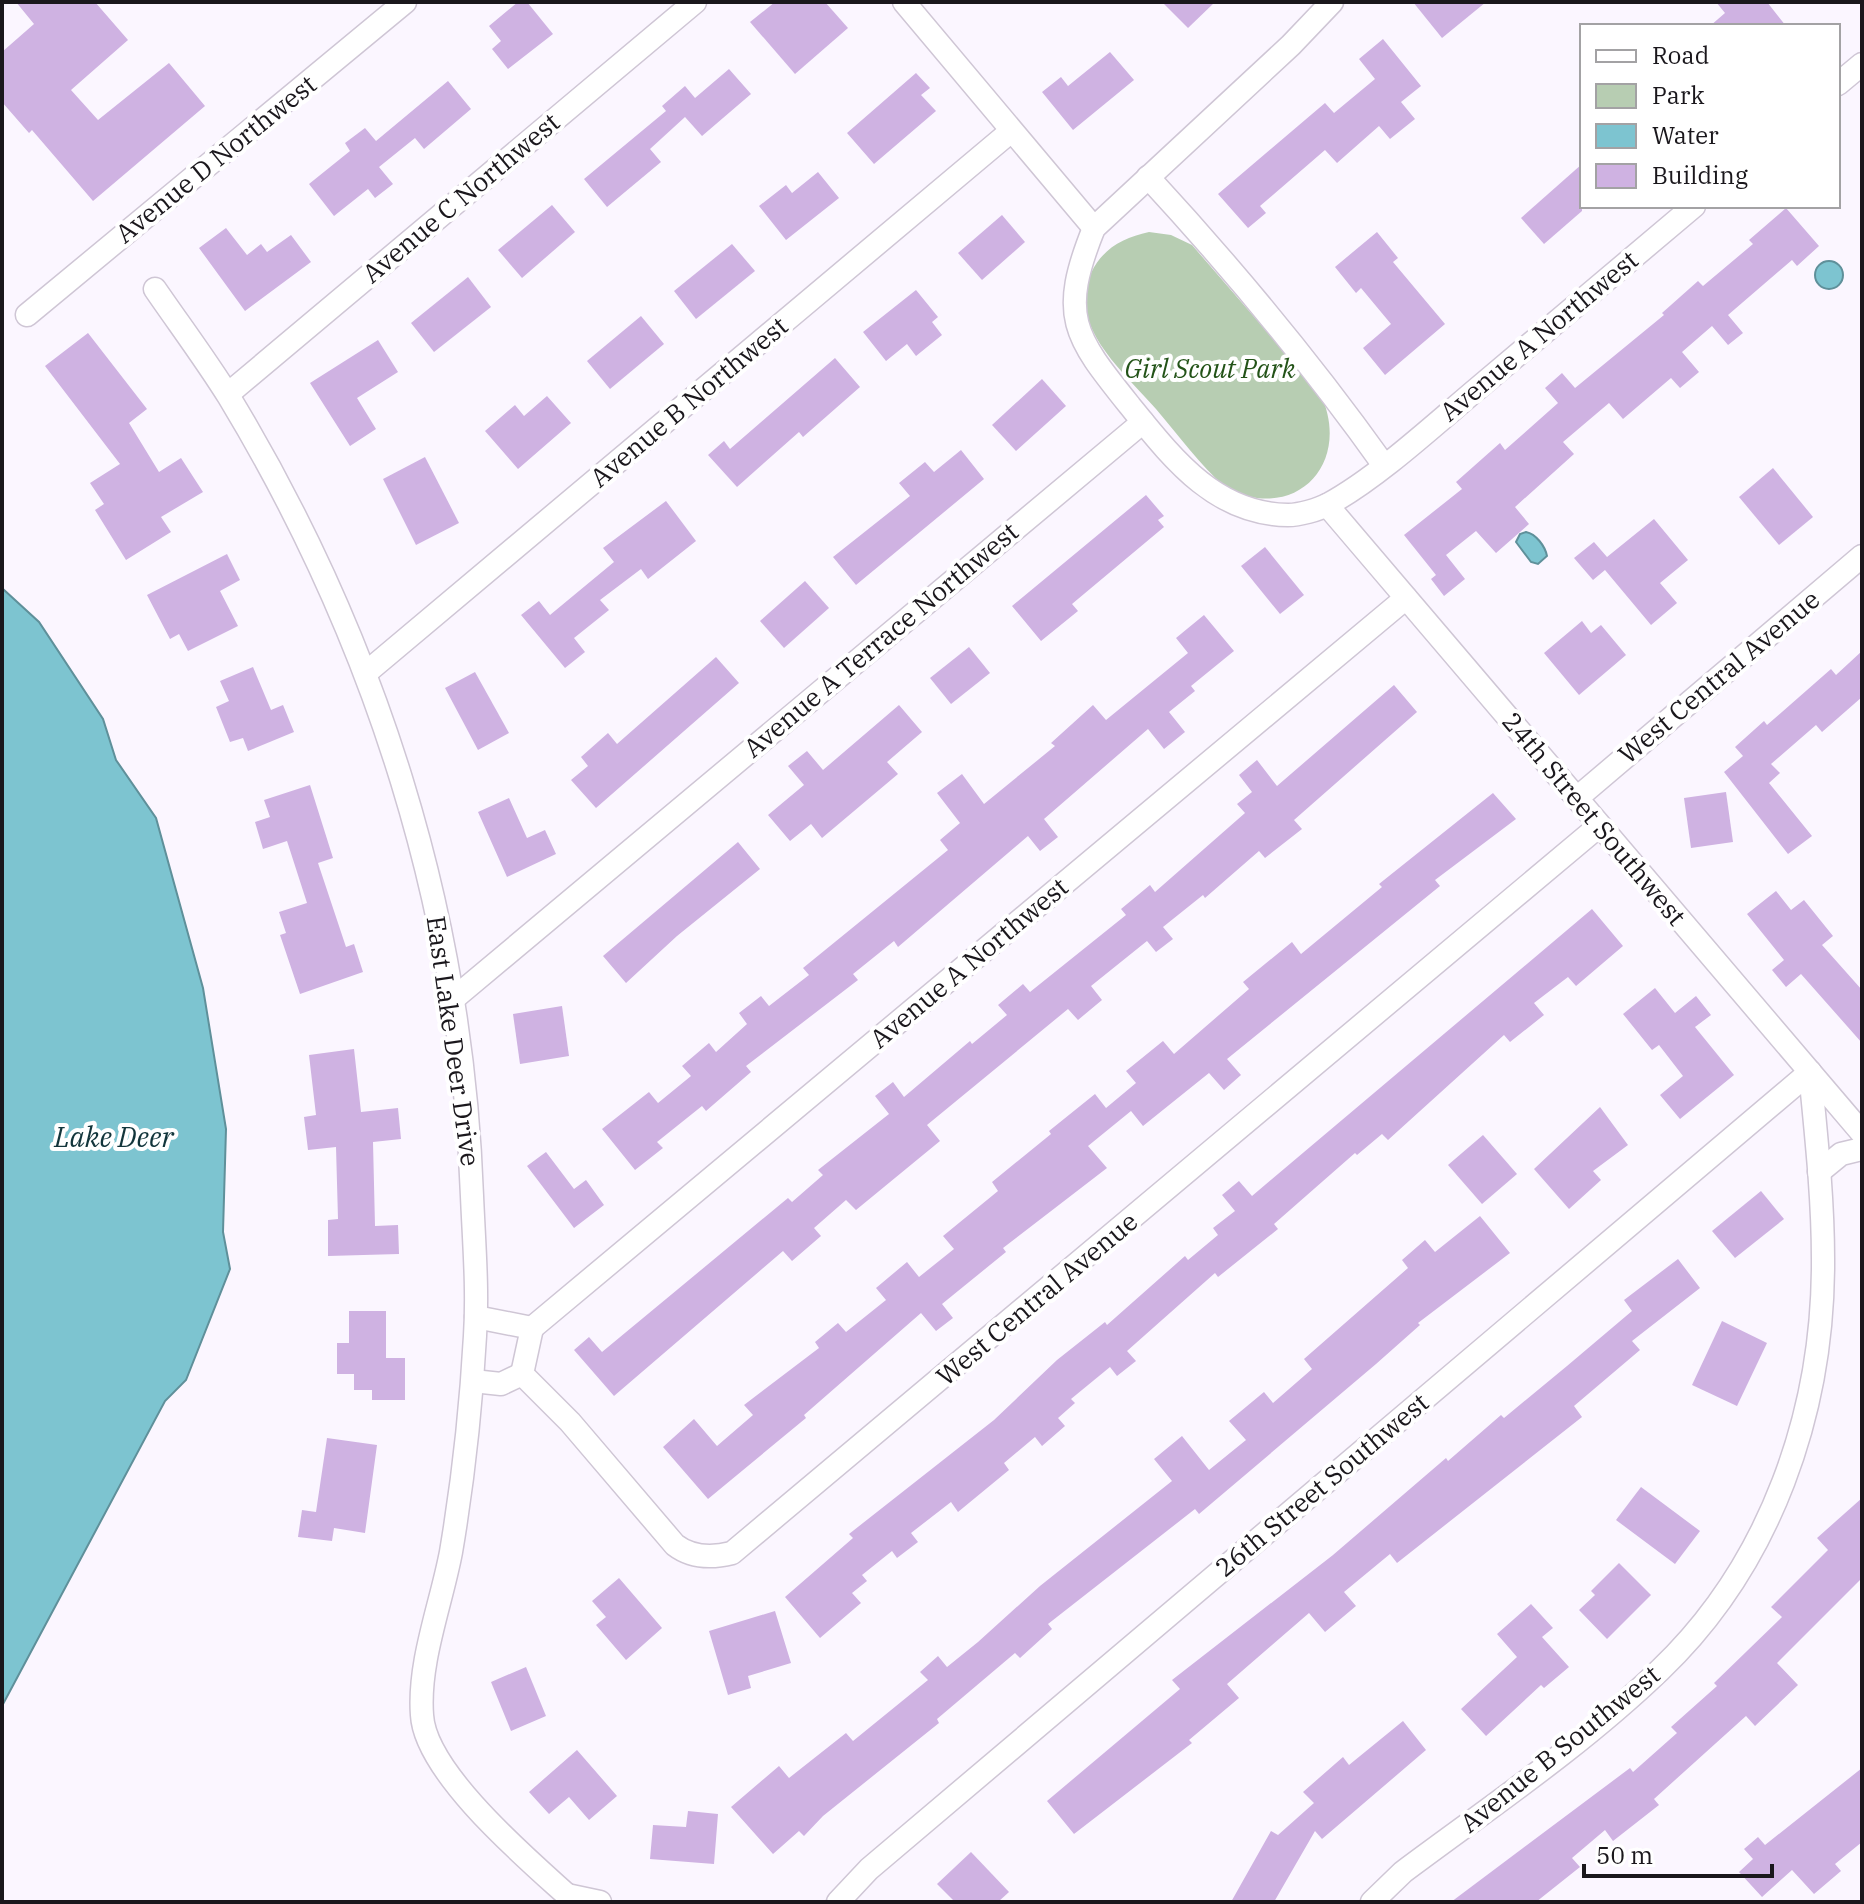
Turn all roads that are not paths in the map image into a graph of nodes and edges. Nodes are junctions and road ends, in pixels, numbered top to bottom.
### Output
1 (405, 2) edge
2 (695, 2) edge
3 (904, 2) edge
4 (1332, 2) edge
5 (1862, 64) edge
6 (1840, 82) edge
7 (1010, 132) junction
8 (1148, 177) junction
9 (1692, 208) edge
10 (1094, 228) junction
11 (155, 289) dead end
12 (27, 315) dead end
13 (228, 394) junction
14 (1143, 422) junction
15 (1383, 464) junction
16 (1327, 505) junction
17 (1862, 556) edge
18 (1406, 598) junction
19 (367, 672) junction
20 (1577, 798) junction
21 (1599, 826) junction
22 (452, 1000) junction
23 (1810, 1072) junction
24 (1862, 1133) edge
25 (1862, 1149) edge
26 (1819, 1172) junction
27 (476, 1317) junction
28 (532, 1328) junction
29 (522, 1374) junction
30 (473, 1381) junction
31 (563, 1899) edge
32 (600, 1902) edge
33 (838, 1902) edge
34 (1372, 1902) edge

1 - 12 street, Avenue D Northwest
2 - 13 street, Avenue C Northwest
3 - 7 street
4 - 8 street
5 - 6 street
7 - 10 street
7 - 19 street, Avenue B Northwest
8 - 10 street
8 - 15 street
9 - 15 street, Avenue A Northwest
10 - 14 street
11 - 13 street, East Lake Deer Drive
13 - 19 street, East Lake Deer Drive
14 - 16 street
14 - 22 street, Avenue A Terrace Northwest
15 - 16 street, Avenue A Northwest
16 - 18 street, 24th Street Southwest
17 - 20 street, West Central Avenue
18 - 20 street, 24th Street Southwest
18 - 28 street, Avenue A Northwest
19 - 22 street, East Lake Deer Drive
20 - 21 street, 24th Street Southwest
21 - 23 street, 24th Street Southwest
21 - 29 street, West Central Avenue
22 - 27 street, East Lake Deer Drive
23 - 24 street, 24th Street Southwest
23 - 26 street, Avenue B Southwest
23 - 33 street, 26th Street Southwest
25 - 26 street
26 - 34 street, Avenue B Southwest
27 - 28 street
27 - 30 street, East Lake Deer Drive
28 - 29 street
29 - 30 street
30 - 31 street, East Lake Deer Drive
31 - 32 street

